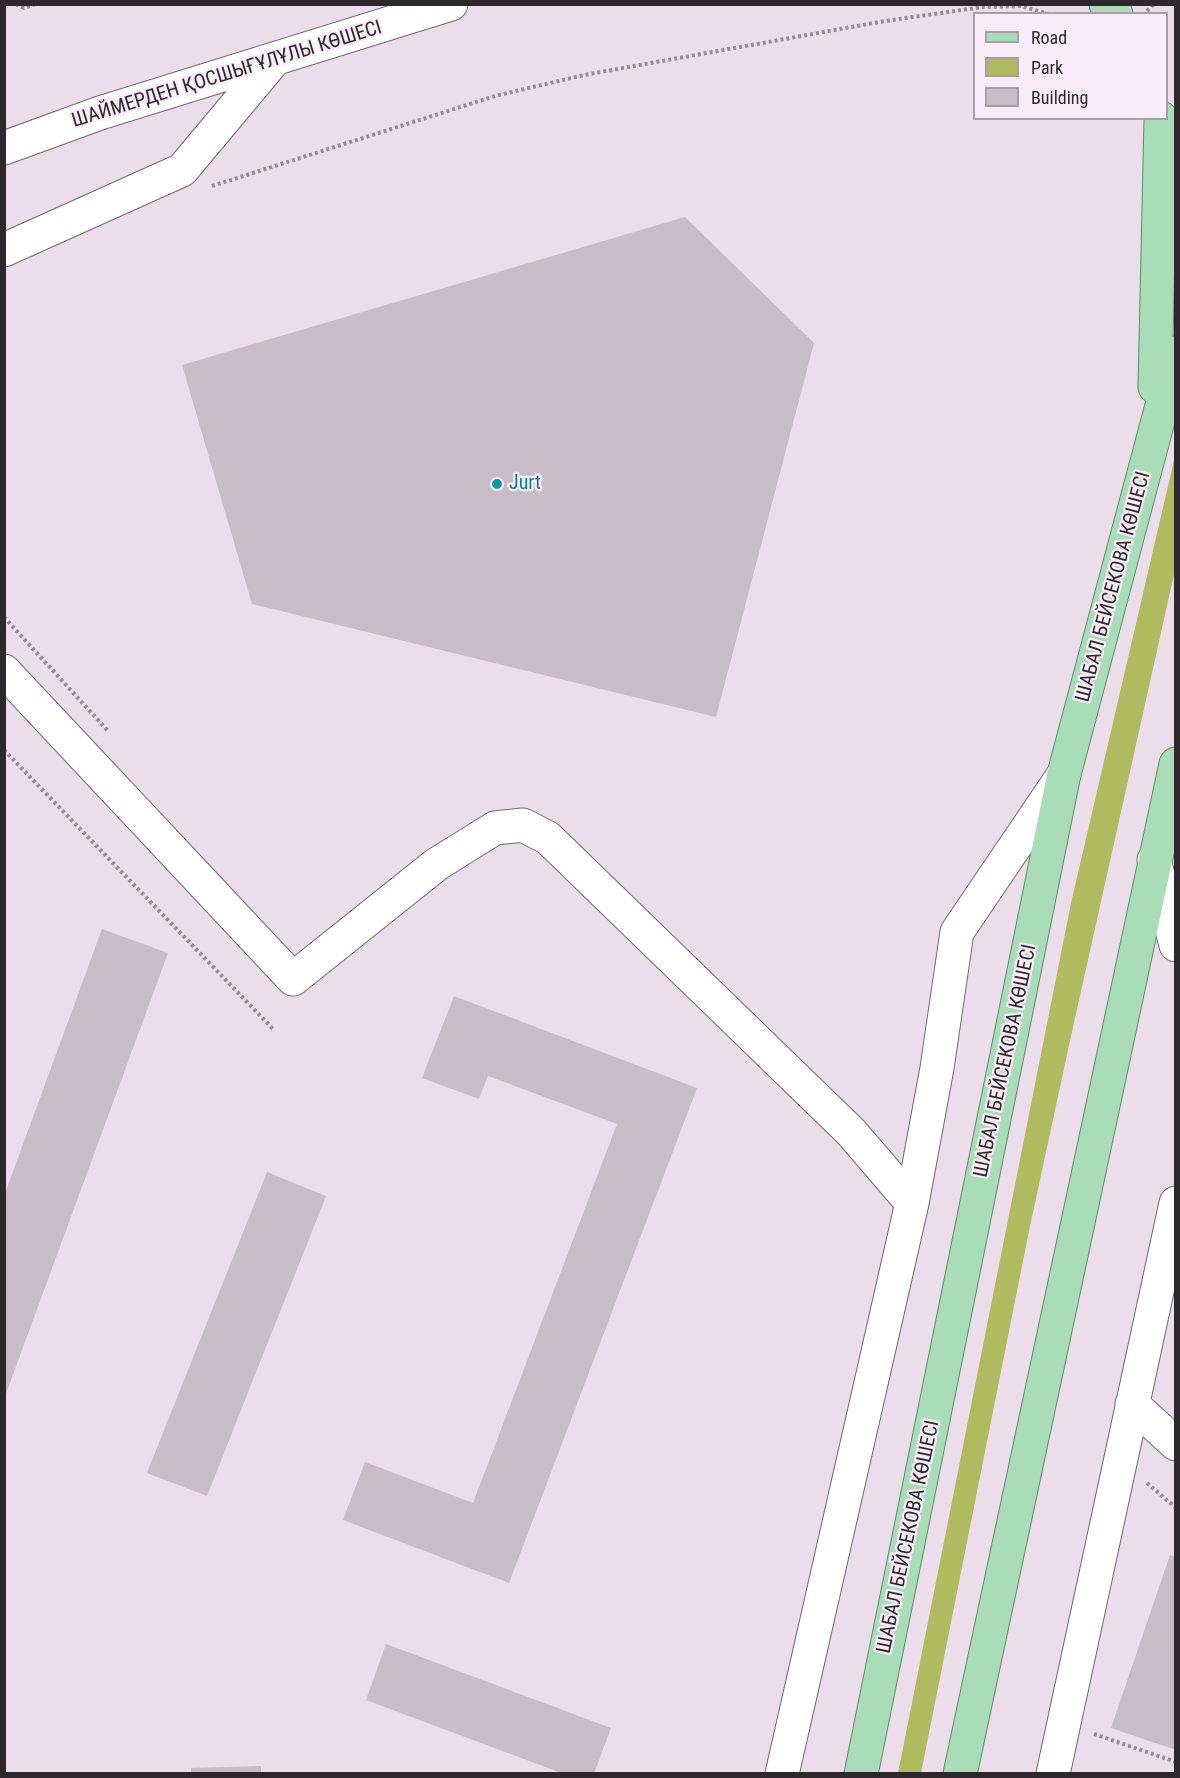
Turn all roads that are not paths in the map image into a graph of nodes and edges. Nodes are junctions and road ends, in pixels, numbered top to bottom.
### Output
1 (451, 4) edge
2 (276, 59) junction
3 (1161, 120) edge
4 (4, 148) edge
5 (4, 250) edge
6 (1176, 353) edge
7 (1154, 435) junction
8 (4, 670) edge
9 (1176, 764) edge
10 (1064, 774) junction
11 (1154, 860) junction
12 (1176, 945) edge
13 (912, 1203) junction
14 (1176, 1203) edge
15 (1132, 1404) junction
16 (1176, 1444) edge
17 (782, 1773) edge
18 (861, 1773) edge
19 (960, 1773) edge
20 (1053, 1773) edge

1 - 2 street, ШАЙМЕРДЕН ҚОСШЫҒҰЛҰЛЫ КӨШЕСІ
2 - 4 street, ШАЙМЕРДЕН ҚОСШЫҒҰЛҰЛЫ КӨШЕСІ
2 - 5 street
3 - 7 main road
6 - 7 main road, ШАБАЛ БЕЙСЕКОВА КӨШЕСІ
7 - 10 main road, ШАБАЛ БЕЙСЕКОВА КӨШЕСІ
8 - 13 street
9 - 11 main road
10 - 13 street
10 - 18 main road, ШАБАЛ БЕЙСЕКОВА КӨШЕСІ
11 - 12 street
11 - 19 main road
13 - 17 street
14 - 15 street
15 - 16 street
15 - 20 street

